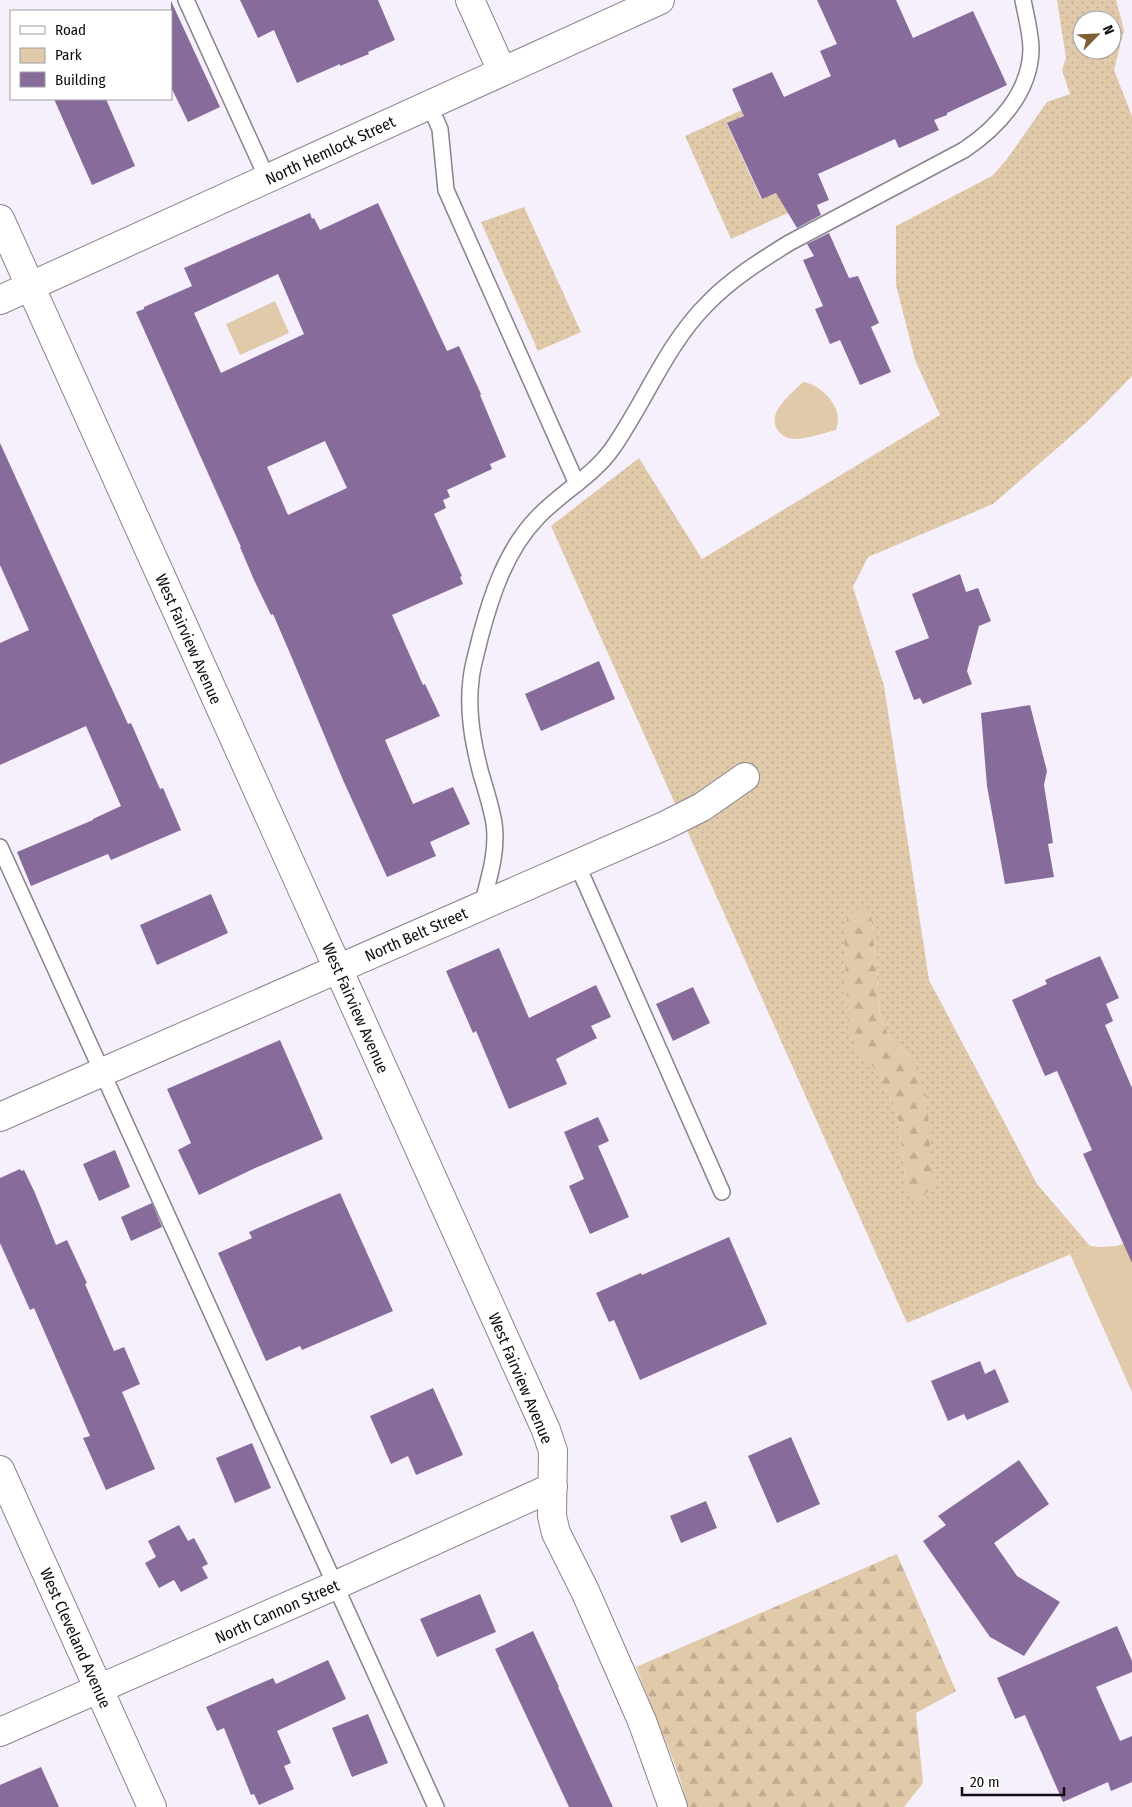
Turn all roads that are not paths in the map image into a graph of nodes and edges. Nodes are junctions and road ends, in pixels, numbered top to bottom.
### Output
1 (186, 0) edge
2 (470, 0) edge
3 (660, 0) edge
4 (1024, 0) edge
5 (502, 71) junction
6 (430, 104) junction
7 (268, 178) junction
8 (0, 219) edge
9 (31, 287) junction
10 (0, 300) edge
11 (577, 484) junction
12 (745, 777) dead end
13 (0, 847) edge
14 (576, 864) junction
15 (482, 905) junction
16 (338, 968) junction
17 (102, 1071) junction
18 (0, 1117) edge
19 (722, 1192) dead end
20 (0, 1470) edge
21 (553, 1487) junction
22 (336, 1585) junction
23 (100, 1689) junction
24 (0, 1732) edge
25 (152, 1807) edge
26 (436, 1807) edge
27 (673, 1807) edge

1 - 7 lane
2 - 5 street
3 - 5 street, North Hemlock Street
4 - 11 lane
5 - 6 street, North Hemlock Street
6 - 7 street, North Hemlock Street
6 - 11 lane
7 - 9 street, North Hemlock Street
8 - 9 street, West Fairview Avenue
9 - 10 street, North Hemlock Street
9 - 16 street, West Fairview Avenue
11 - 15 lane
12 - 14 street, North Belt Street
13 - 17 lane
14 - 15 street, North Belt Street
14 - 19 lane
15 - 16 street, North Belt Street
16 - 17 street, North Belt Street
16 - 21 street, West Fairview Avenue
17 - 18 street, North Belt Street
17 - 22 lane
20 - 23 street, West Cleveland Avenue
21 - 22 street, North Cannon Street
21 - 27 street, West Fairview Avenue
22 - 23 street, North Cannon Street
22 - 26 lane
23 - 24 street, North Cannon Street
23 - 25 street, West Cleveland Avenue

